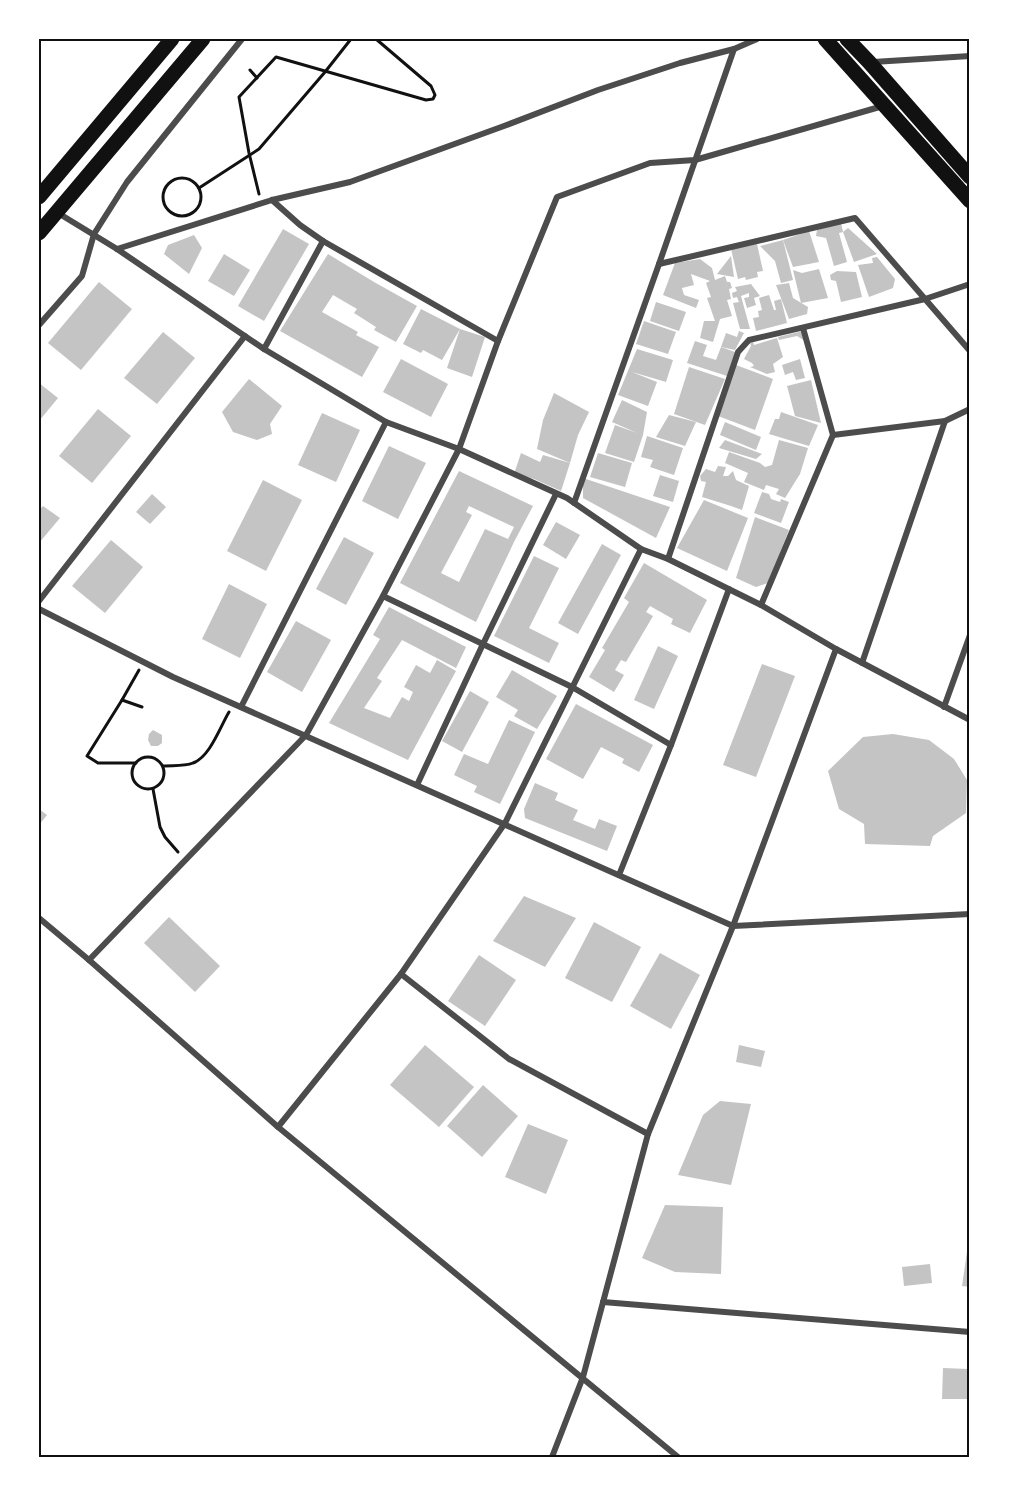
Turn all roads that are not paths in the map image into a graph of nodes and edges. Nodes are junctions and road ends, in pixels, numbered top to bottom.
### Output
1 (172, 39) edge
2 (203, 39) edge
3 (242, 39) edge
4 (757, 39) edge
5 (825, 39) edge
6 (847, 39) edge
7 (734, 48) junction
8 (970, 56) edge
9 (869, 62) junction
10 (886, 106) junction
11 (695, 160) junction
12 (970, 177) edge
13 (39, 197) edge
14 (272, 200) junction
15 (970, 201) edge
16 (57, 212) junction
17 (39, 233) edge
18 (94, 234) junction
19 (323, 240) junction
20 (117, 249) junction
21 (659, 264) junction
22 (970, 284) edge
23 (925, 299) junction
24 (39, 325) edge
25 (803, 328) junction
26 (245, 336) junction
27 (498, 341) junction
28 (264, 349) junction
29 (970, 351) edge
30 (970, 410) edge
31 (945, 421) junction
32 (386, 422) junction
33 (833, 435) junction
34 (459, 449) junction
35 (556, 494) junction
36 (574, 503) junction
37 (641, 549) junction
38 (668, 559) junction
39 (729, 590) junction
40 (383, 596) junction
41 (39, 601) edge
42 (761, 605) junction
43 (39, 609) edge
44 (970, 635) edge
45 (483, 644) junction
46 (836, 649) junction
47 (862, 663) junction
48 (572, 687) junction
49 (241, 707) junction
50 (944, 707) junction
51 (970, 720) edge
52 (306, 735) junction
53 (671, 745) junction
54 (417, 785) junction
55 (505, 824) junction
56 (619, 875) junction
57 (970, 914) edge
58 (39, 918) edge
59 (733, 926) junction
60 (89, 960) junction
61 (401, 974) junction
62 (278, 1127) junction
63 (648, 1134) junction
64 (603, 1302) junction
65 (970, 1332) edge
66 (583, 1377) junction
67 (552, 1457) edge
68 (678, 1457) edge

1 - 13 main road
2 - 16 main road
3 - 18 street
4 - 7 street
5 - 10 main road
6 - 9 main road
7 - 11 street
7 - 14 street
8 - 9 street
9 - 12 main road
10 - 11 street
10 - 15 main road
11 - 21 street
11 - 27 street
14 - 19 street
14 - 20 street
16 - 17 main road
16 - 18 street
18 - 20 street
18 - 24 street
19 - 27 street
19 - 28 street
20 - 26 street
21 - 23 street
21 - 36 street
22 - 23 street
23 - 25 street
23 - 29 street
25 - 33 street
25 - 38 street
26 - 28 street
26 - 41 street
27 - 34 street
28 - 32 street
30 - 31 street
31 - 33 street
31 - 47 street
32 - 34 street
32 - 49 street
33 - 42 street
34 - 35 street
34 - 40 street
35 - 36 street
35 - 45 street
36 - 37 street
37 - 38 street
37 - 48 street
38 - 39 street
39 - 42 street
39 - 53 street
40 - 45 street
40 - 52 street
42 - 46 street
43 - 49 street
44 - 50 street
45 - 48 street
45 - 54 street
46 - 47 street
46 - 59 street
47 - 50 street
48 - 53 street
48 - 55 street
49 - 52 street
50 - 51 street
52 - 54 street
52 - 60 street
53 - 56 street
54 - 55 street
55 - 56 street
55 - 61 street
56 - 59 street
57 - 59 street
58 - 60 street
59 - 63 street
60 - 62 street
61 - 62 street
61 - 63 street
62 - 66 street
63 - 64 street
64 - 65 street
64 - 66 street
66 - 67 street
66 - 68 street

